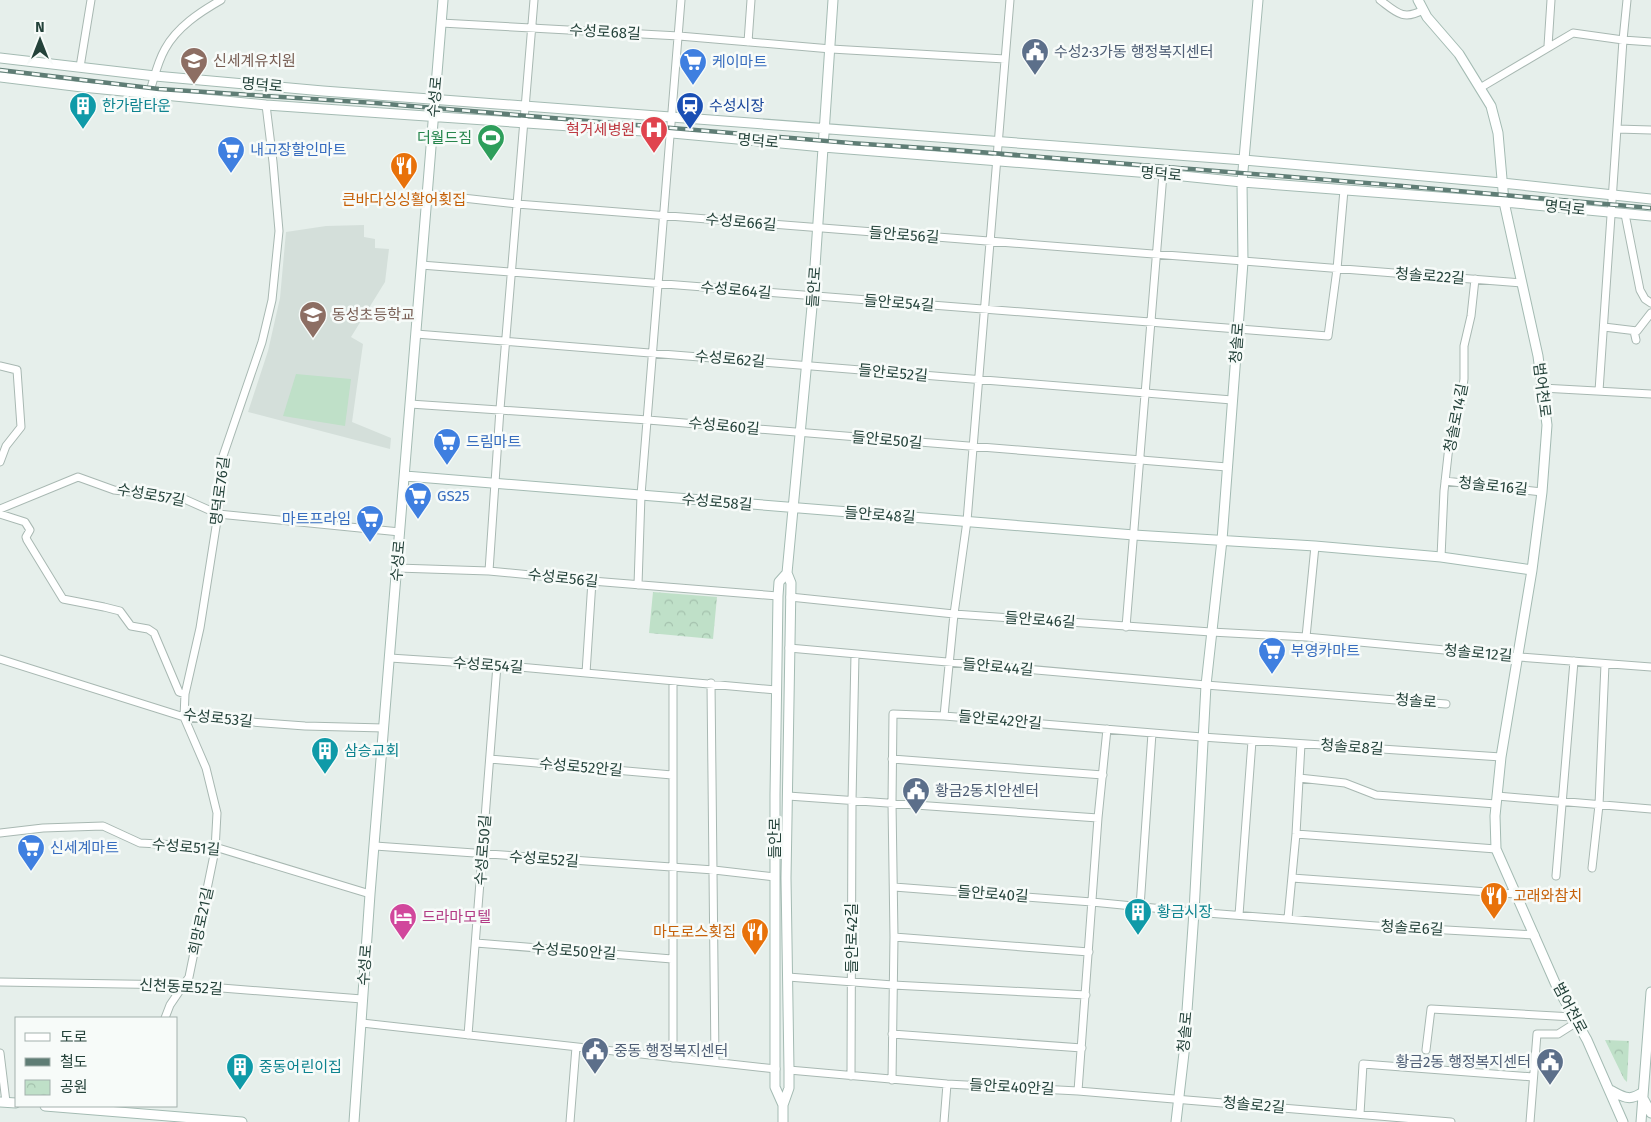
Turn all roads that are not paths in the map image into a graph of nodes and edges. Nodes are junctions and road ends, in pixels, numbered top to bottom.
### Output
1 (91, 0) edge
2 (221, 0) edge
3 (442, 0) edge
4 (534, 0) edge
5 (681, 0) edge
6 (751, 0) edge
7 (833, 0) edge
8 (1010, 0) edge
9 (1258, 0) edge
10 (1380, 0) edge
11 (1418, 0) edge
12 (1551, 0) edge
13 (1627, 0) edge
14 (1422, 10) junction
15 (441, 23) junction
16 (532, 28) junction
17 (678, 36) junction
18 (1623, 40) junction
19 (748, 42) junction
20 (1651, 42) edge
21 (1548, 46) junction
22 (831, 49) junction
23 (0, 58) edge
24 (1005, 59) junction
25 (80, 67) junction
26 (155, 76) junction
27 (0, 77) edge
28 (1480, 88) junction
29 (149, 94) junction
30 (435, 99) junction
31 (266, 104) junction
32 (526, 105) junction
33 (433, 116) junction
34 (673, 118) junction
35 (524, 123) junction
36 (824, 128) junction
37 (1617, 129) junction
38 (1651, 130) edge
39 (672, 133) junction
40 (998, 142) junction
41 (823, 147) junction
42 (1244, 160) junction
43 (996, 161) junction
44 (1163, 174) junction
45 (1242, 182) junction
46 (1502, 183) junction
47 (1344, 190) junction
48 (427, 194) junction
49 (1612, 195) junction
50 (1651, 199) edge
51 (1504, 202) junction
52 (517, 204) junction
53 (1612, 213) junction
54 (1625, 214) junction
55 (664, 215) junction
56 (1651, 216) edge
57 (818, 229) junction
58 (990, 242) junction
59 (1156, 255) junction
60 (1242, 262) junction
61 (421, 265) junction
62 (1337, 269) junction
63 (513, 272) junction
64 (1474, 280) junction
65 (1522, 283) junction
66 (659, 284) junction
67 (813, 296) junction
68 (1651, 303) edge
69 (984, 310) junction
70 (1651, 313) edge
71 (1151, 323) junction
72 (1604, 327) junction
73 (1238, 329) junction
74 (1634, 331) junction
75 (416, 334) junction
76 (506, 340) junction
77 (1636, 340) dead end
78 (653, 352) junction
79 (0, 366) edge
80 (807, 366) junction
81 (978, 380) junction
82 (1542, 388) junction
83 (1599, 391) junction
84 (1145, 393) junction
85 (1651, 394) edge
86 (1232, 400) junction
87 (410, 404) junction
88 (500, 409) junction
89 (648, 420) junction
90 (801, 432) junction
91 (973, 447) junction
92 (1140, 460) junction
93 (0, 462) edge
94 (1227, 467) junction
95 (404, 476) junction
96 (1445, 481) junction
97 (495, 483) junction
98 (1542, 492) junction
99 (641, 495) junction
100 (792, 508) junction
101 (0, 509) edge
102 (0, 514) edge
103 (218, 514) junction
104 (967, 522) junction
105 (400, 532) junction
106 (1134, 535) junction
107 (1222, 540) junction
108 (1315, 546) junction
109 (1441, 557) junction
110 (397, 568) junction
111 (1532, 570) junction
112 (488, 571) junction
113 (787, 573) junction
114 (592, 582) junction
115 (638, 585) junction
116 (778, 596) junction
117 (790, 597) junction
118 (954, 614) junction
119 (1126, 627) junction
120 (1211, 632) junction
121 (1306, 637) junction
122 (789, 648) junction
123 (855, 654) junction
124 (1519, 657) junction
125 (390, 658) junction
126 (0, 659) edge
127 (1574, 661) junction
128 (950, 662) junction
129 (1605, 664) junction
130 (496, 665) junction
131 (1651, 667) edge
132 (586, 673) junction
133 (673, 681) junction
134 (711, 684) junction
135 (1206, 685) junction
136 (776, 690) junction
137 (185, 694) junction
138 (1446, 704) dead end
139 (944, 716) junction
140 (184, 718) junction
141 (384, 728) junction
142 (1107, 729) junction
143 (1152, 733) junction
144 (1202, 737) junction
145 (1252, 741) junction
146 (1301, 744) junction
147 (1501, 757) junction
148 (490, 759) junction
149 (892, 759) junction
150 (672, 775) junction
151 (1103, 775) junction
152 (1299, 778) junction
153 (788, 796) junction
154 (1497, 800) junction
155 (852, 801) junction
156 (1562, 802) junction
157 (892, 803) junction
158 (1599, 805) junction
159 (1651, 809) edge
160 (1098, 818) junction
161 (0, 833) edge
162 (1296, 834) junction
163 (375, 846) junction
164 (215, 847) junction
165 (1496, 849) junction
166 (483, 854) junction
167 (673, 868) junction
168 (1592, 868) dead end
169 (714, 870) junction
170 (1556, 876) dead end
171 (775, 877) junction
172 (1292, 878) junction
173 (894, 887) junction
174 (370, 894) junction
175 (1516, 894) junction
176 (1092, 902) junction
177 (1140, 907) junction
178 (1194, 912) junction
179 (1239, 915) junction
180 (1288, 918) junction
181 (1536, 935) junction
182 (894, 937) junction
183 (476, 943) junction
184 (1089, 952) junction
185 (672, 958) junction
186 (788, 977) junction
187 (0, 982) edge
188 (852, 982) junction
189 (184, 985) junction
190 (893, 985) junction
191 (1651, 992) edge
192 (1086, 995) junction
193 (362, 999) junction
194 (165, 1017) edge
195 (1575, 1019) junction
196 (362, 1023) junction
197 (892, 1034) junction
198 (468, 1035) junction
199 (576, 1047) junction
200 (1082, 1048) junction
201 (1426, 1050) dead end
202 (0, 1053) edge
203 (673, 1058) junction
204 (715, 1062) junction
205 (776, 1069) junction
206 (789, 1070) junction
207 (851, 1076) junction
208 (1534, 1077) junction
209 (892, 1080) junction
210 (947, 1084) junction
211 (1610, 1090) junction
212 (1078, 1091) junction
213 (1643, 1095) junction
214 (1178, 1099) junction
215 (3, 1102) edge
216 (783, 1105) junction
217 (67, 1107) edge
218 (133, 1110) edge
219 (1651, 1113) edge
220 (1360, 1114) junction
221 (1409, 1120) edge
222 (214, 1121) edge
223 (242, 1122) edge
224 (354, 1122) edge
225 (570, 1122) edge
226 (784, 1122) edge
227 (944, 1122) edge
228 (1176, 1122) edge
229 (1451, 1122) edge
230 (1530, 1122) edge
231 (1623, 1122) edge
232 (1641, 1122) edge

1 - 25 street
2 - 26 street
3 - 15 main road, 수성로
4 - 16 street
5 - 17 street
6 - 19 street
7 - 22 main road, 들안로
8 - 24 street
9 - 42 main road, 청솔로
10 - 14 street
11 - 14 main road, 범어천로
12 - 21 street
13 - 18 street
14 - 28 main road, 범어천로
15 - 16 street, 수성로68길
15 - 30 main road, 수성로
16 - 17 street, 수성로68길
16 - 32 street
17 - 19 street, 수성로68길
17 - 34 street
18 - 20 street
18 - 21 street
18 - 37 street
19 - 22 street, 수성로68길
21 - 28 street
22 - 24 street, 수성로68길
22 - 36 main road, 들안로
23 - 25 main road, 명덕로
24 - 40 street
25 - 26 main road, 명덕로
26 - 29 street
26 - 30 main road, 명덕로
27 - 29 main road, 명덕로
28 - 46 main road, 범어천로
29 - 31 main road, 명덕로
30 - 32 main road, 명덕로
30 - 33 main road, 수성로
31 - 33 main road, 명덕로
31 - 103 street, 명덕로76길
32 - 34 main road, 명덕로
32 - 35 street
33 - 35 main road, 명덕로
33 - 48 main road, 수성로
34 - 36 main road, 명덕로
34 - 39 street
35 - 39 main road, 명덕로
35 - 52 street
36 - 40 main road, 명덕로
36 - 41 main road, 들안로
37 - 38 street
37 - 49 street
39 - 41 main road, 명덕로
39 - 55 street
40 - 42 main road, 명덕로
40 - 43 street
41 - 43 main road, 명덕로
41 - 57 main road, 들안로
42 - 45 main road, 청솔로
42 - 46 main road, 명덕로
43 - 44 main road, 명덕로
43 - 58 street
44 - 45 main road, 명덕로
44 - 59 street
45 - 47 main road, 명덕로
45 - 60 main road, 청솔로
46 - 49 main road, 명덕로
46 - 51 main road, 범어천로
47 - 51 main road, 명덕로
47 - 62 street
48 - 52 street, 수성로66길
48 - 61 main road, 수성로
49 - 50 main road, 명덕로
49 - 53 street
51 - 53 main road, 명덕로
51 - 65 main road, 범어천로
52 - 55 street, 수성로66길
52 - 63 street
53 - 54 main road, 명덕로
53 - 72 street
54 - 56 main road, 명덕로
54 - 68 street
55 - 57 street, 수성로66길
55 - 66 street
57 - 58 street, 들안로56길
57 - 67 main road, 들안로
58 - 59 street, 들안로56길
58 - 69 street
59 - 60 street, 들안로56길
59 - 71 street
60 - 62 street, 청솔로22길
60 - 73 main road, 청솔로
61 - 63 street, 수성로64길
61 - 75 main road, 수성로
62 - 64 street, 청솔로22길
62 - 73 street, 들안로54길
63 - 66 street, 수성로64길
63 - 76 street
64 - 65 street, 청솔로22길
64 - 96 street, 청솔로14길
65 - 82 main road, 범어천로
66 - 67 street, 수성로64길
66 - 78 street
67 - 69 street, 들안로54길
67 - 80 main road, 들안로
69 - 71 street, 들안로54길
69 - 81 street
70 - 74 street
71 - 73 street, 들안로54길
71 - 84 street
72 - 74 street
72 - 83 street
73 - 86 main road, 청솔로
74 - 77 street
75 - 76 street, 수성로62길
75 - 87 main road, 수성로
76 - 78 street, 수성로62길
76 - 88 street
78 - 80 street, 수성로62길
78 - 89 street
79 - 93 street
80 - 81 street, 들안로52길
80 - 90 main road, 들안로
81 - 84 street, 들안로52길
81 - 91 street
82 - 83 street
82 - 98 main road, 범어천로
83 - 85 street
84 - 86 street, 들안로52길
84 - 92 street
86 - 94 main road, 청솔로
87 - 88 street, 수성로60길
87 - 95 main road, 수성로
88 - 89 street, 수성로60길
88 - 97 street
89 - 90 street, 수성로60길
89 - 99 street
90 - 91 street, 들안로50길
90 - 100 main road, 들안로
91 - 92 street, 들안로50길
91 - 104 street
92 - 94 street, 들안로50길
92 - 106 street
94 - 107 main road, 청솔로
95 - 97 main road, 수성로58길
95 - 105 main road, 수성로
96 - 98 street, 청솔로16길
96 - 109 street, 청솔로14길
97 - 99 main road, 수성로58길
97 - 112 street
98 - 111 main road, 범어천로
99 - 100 main road, 수성로58길
99 - 115 street
100 - 104 main road, 들안로48길
100 - 113 main road, 들안로
101 - 103 street, 수성로57길
102 - 137 street
103 - 105 street, 수성로57길
103 - 137 street, 명덕로76길
104 - 106 main road, 들안로48길
104 - 118 street
105 - 110 main road, 수성로
106 - 107 main road, 들안로48길
106 - 119 street
107 - 108 main road
107 - 120 main road, 청솔로
108 - 109 main road
108 - 121 street
109 - 111 main road
110 - 112 street, 수성로56길
110 - 125 main road, 수성로
111 - 124 main road, 범어천로
112 - 114 street, 수성로56길
113 - 116 main road, 들안로
113 - 117 main road, 들안로
114 - 115 street, 수성로56길
114 - 132 street
115 - 116 street, 수성로56길
116 - 136 main road, 들안로
117 - 118 street, 들안로46길
117 - 122 main road, 들안로
118 - 119 street, 들안로46길
118 - 128 street
119 - 120 street, 들안로46길
120 - 121 street, 청솔로12길
120 - 135 main road, 청솔로
121 - 124 street, 청솔로12길
122 - 123 street, 들안로44길
122 - 153 main road, 들안로
123 - 128 street, 들안로44길
123 - 155 street, 들안로42길
124 - 127 street, 청솔로12길
124 - 147 main road, 범어천로
125 - 130 street, 수성로54길
125 - 141 main road, 수성로
126 - 140 street, 수성로53길
127 - 129 street, 청솔로12길
127 - 156 street
128 - 135 street, 들안로44길
128 - 139 street
129 - 131 street, 청솔로12길
129 - 158 street
130 - 132 street, 수성로54길
130 - 148 street, 수성로50길
132 - 133 street, 수성로54길
133 - 134 street, 수성로54길
133 - 150 street
134 - 136 street, 수성로54길
134 - 169 street
135 - 138 street, 청솔로
135 - 144 main road, 청솔로
136 - 171 main road, 들안로
137 - 140 street, 명덕로76길
139 - 142 street, 들안로42안길
139 - 149 street, 들안로42안길
140 - 141 street, 수성로53길
140 - 164 street, 명덕로76길
141 - 163 main road, 수성로
142 - 143 street, 들안로42안길
142 - 151 street
143 - 144 street, 들안로42안길
143 - 177 street
144 - 145 street, 청솔로8길
144 - 178 main road, 청솔로
145 - 146 street, 청솔로8길
145 - 179 street
146 - 147 street, 청솔로8길
146 - 152 street
147 - 154 main road, 범어천로
148 - 150 street, 수성로52안길
148 - 166 street, 수성로50길
149 - 151 street
149 - 157 street, 들안로42안길
150 - 167 street
151 - 160 street
152 - 154 street
152 - 162 street
153 - 155 street
153 - 186 main road, 들안로
154 - 156 street
154 - 165 main road, 범어천로
155 - 157 street
155 - 188 street, 들안로42길
156 - 158 street
156 - 170 street
157 - 160 street
157 - 173 street
158 - 159 street
158 - 168 street
160 - 176 street
161 - 164 street, 수성로51길
162 - 165 street
162 - 172 street
163 - 166 street, 수성로52길
163 - 174 main road, 수성로
164 - 174 street, 수성로51길
164 - 189 street, 희망로21길
165 - 175 main road, 범어천로
166 - 167 street, 수성로52길
166 - 183 street, 수성로50길
167 - 169 street, 수성로52길
167 - 185 street
169 - 171 street, 수성로52길
169 - 204 street
171 - 205 main road, 들안로
172 - 175 street
172 - 180 street
173 - 176 street, 들안로40길
173 - 182 street
174 - 193 main road, 수성로
175 - 181 main road, 범어천로
176 - 177 street
176 - 184 street
177 - 178 street
178 - 179 street, 청솔로6길
178 - 214 main road, 청솔로
179 - 180 street, 청솔로6길
180 - 181 street, 청솔로6길
181 - 195 main road, 범어천로
182 - 184 street
182 - 190 street
183 - 185 street, 수성로50안길
183 - 198 street, 수성로50길
184 - 192 street
185 - 203 street
186 - 188 street
186 - 206 main road, 들안로
187 - 189 street, 신천동로52길
188 - 190 street
188 - 207 street, 들안로42길
189 - 193 street, 신천동로52길
189 - 194 street, 희망로21길
190 - 192 street
190 - 197 street
191 - 213 main road
192 - 200 street
193 - 196 main road, 수성로
195 - 201 street
195 - 208 street
195 - 211 main road, 범어천로
196 - 198 street
196 - 224 main road, 수성로
197 - 200 street
197 - 209 street
198 - 199 street
199 - 203 street
199 - 225 street
200 - 212 street
202 - 215 street
203 - 204 street
204 - 205 street
205 - 216 main road, 들안로
206 - 207 street
206 - 216 main road, 들안로
207 - 209 street
208 - 220 street
208 - 230 street
209 - 210 street, 들안로40안길
210 - 212 street, 들안로40안길
210 - 227 street
211 - 213 main road
211 - 231 main road, 범어천로
212 - 214 street, 들안로40안길
213 - 219 main road
213 - 232 main road
214 - 220 street, 청솔로2길
214 - 228 main road, 청솔로
216 - 226 main road, 들안로
217 - 218 main road
218 - 222 main road
220 - 221 street, 청솔로2길
221 - 229 street, 청솔로2길
222 - 223 main road

